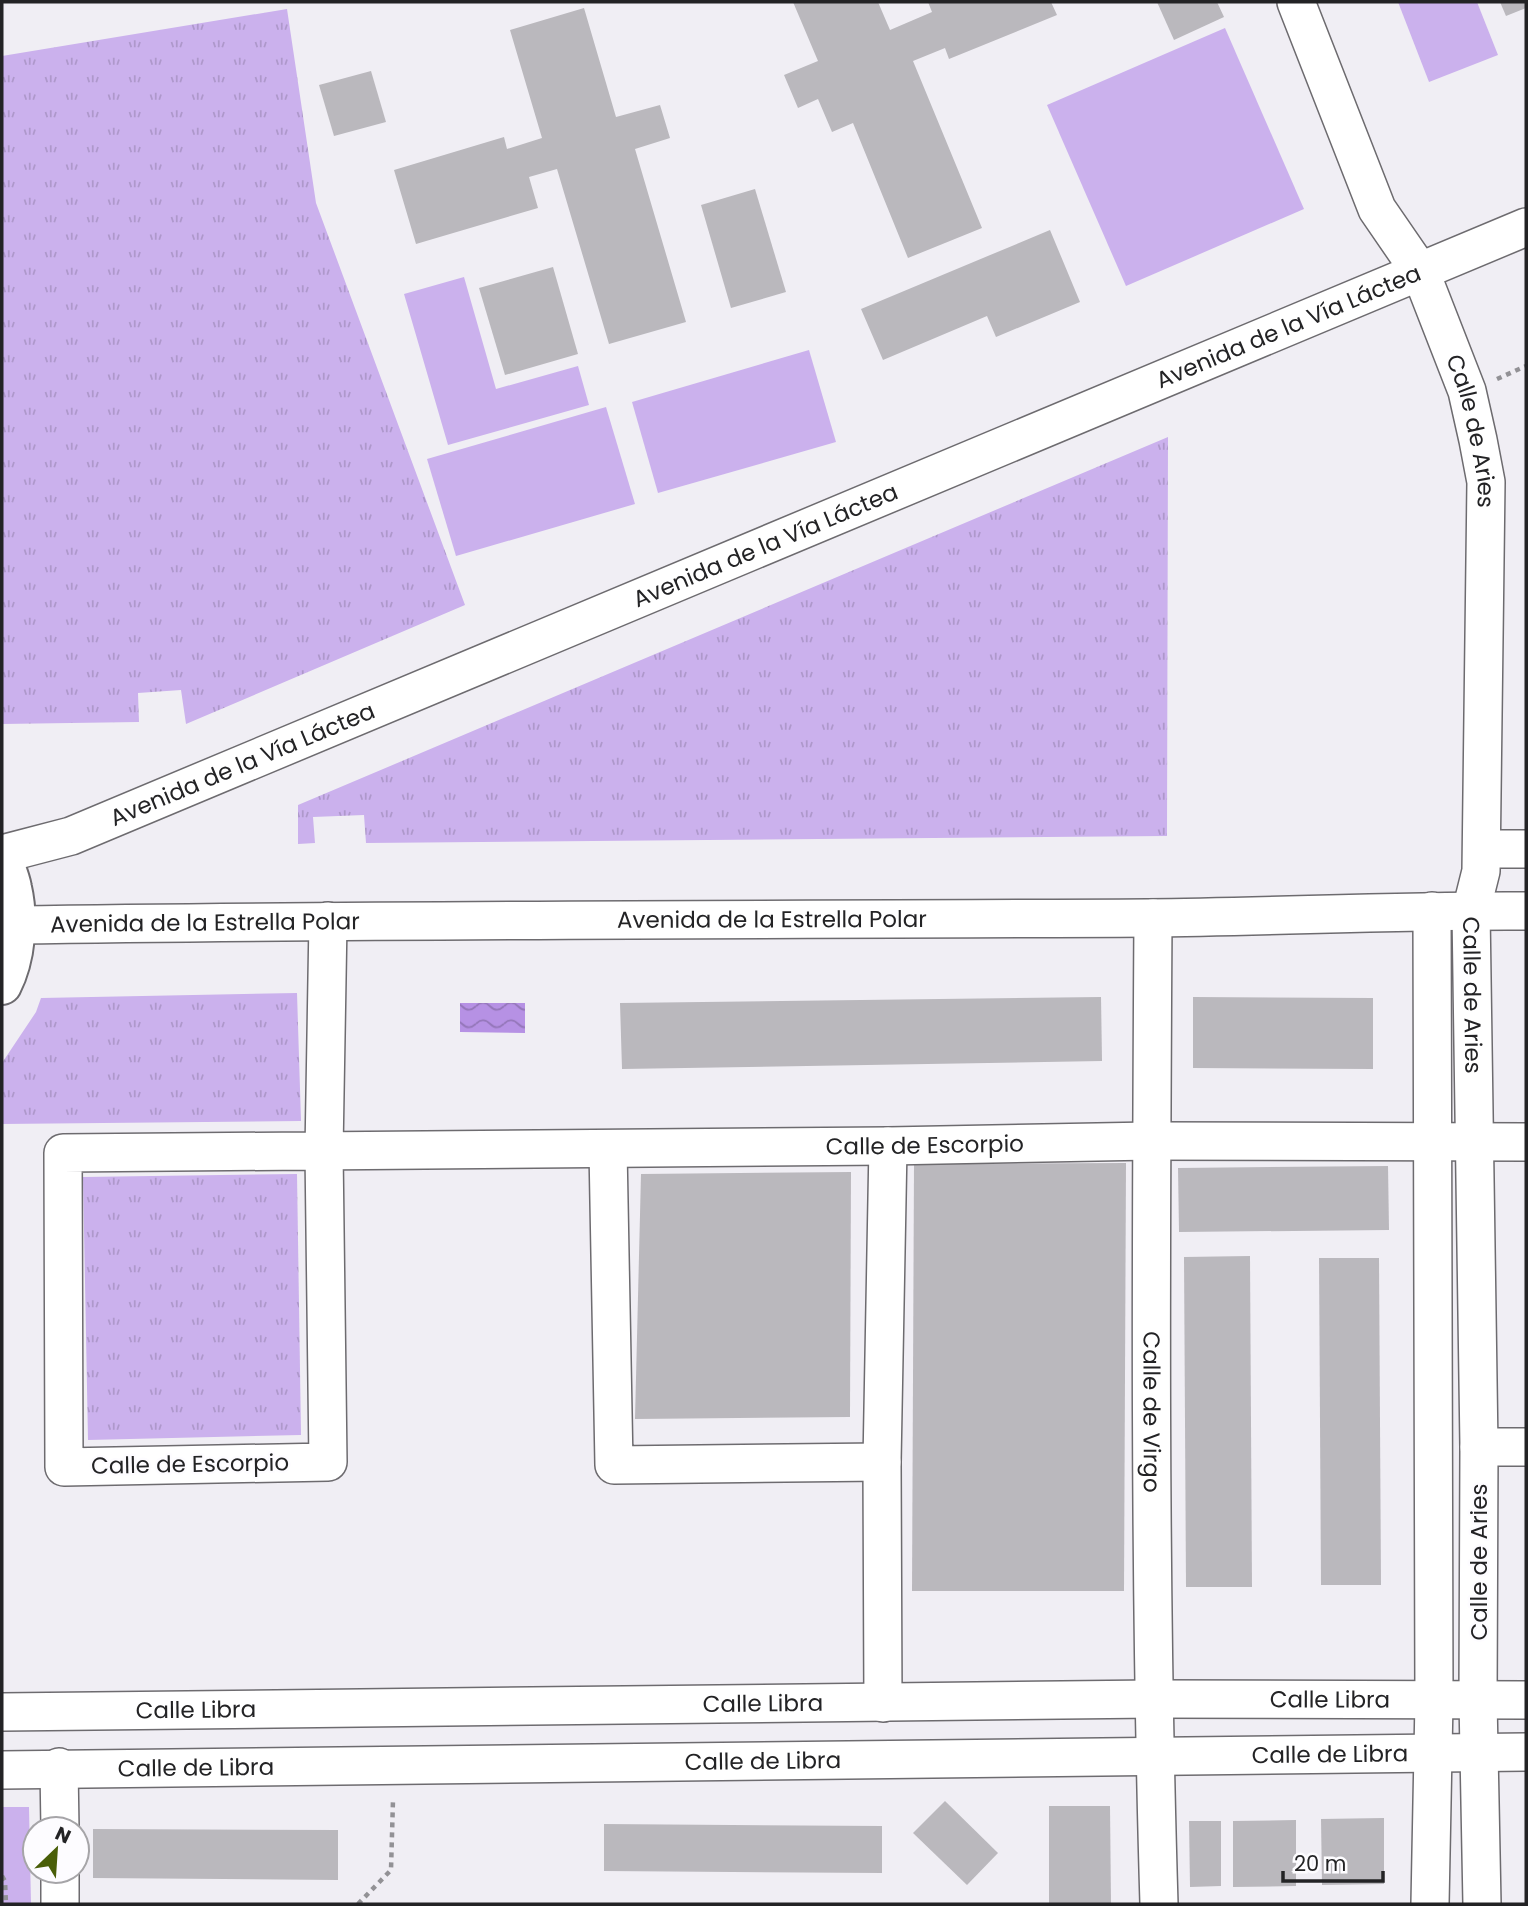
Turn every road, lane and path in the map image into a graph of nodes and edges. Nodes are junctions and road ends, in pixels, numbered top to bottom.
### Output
1 (1296, 2) edge
2 (1526, 227) edge
3 (1421, 272) junction
4 (1482, 849) junction
5 (1526, 849) edge
6 (2, 856) edge
7 (1432, 911) junction
8 (1471, 911) junction
9 (1526, 911) edge
10 (1153, 918) junction
11 (328, 921) junction
12 (16, 925) junction
13 (2, 985) edge
14 (1151, 1141) junction
15 (1432, 1142) junction
16 (1526, 1142) edge
17 (1473, 1143) junction
18 (888, 1146) junction
19 (608, 1149) junction
20 (324, 1151) junction
21 (1479, 1447) junction
22 (1526, 1447) edge
23 (882, 1462) junction
24 (1154, 1699) junction
25 (1478, 1700) junction
26 (1526, 1700) edge
27 (1434, 1701) junction
28 (883, 1703) junction
29 (2, 1712) edge
30 (1526, 1752) edge
31 (1479, 1753) junction
32 (1432, 1754) junction
33 (1155, 1757) junction
34 (394, 1764) junction
35 (59, 1767) junction
36 (2, 1770) edge
37 (60, 1815) edge
38 (2, 1876) edge
39 (60, 1885) edge
40 (6, 1904) edge
41 (60, 1904) edge
42 (358, 1904) edge
43 (1159, 1904) edge
44 (1430, 1904) edge
45 (1482, 1904) edge

1 - 3 street, Calle de Aries
2 - 3 street, Avenida de la Vía Láctea
3 - 4 street, Calle de Aries
3 - 6 street, Avenida de la Vía Láctea
4 - 5 street
4 - 8 street, Calle de Aries
6 - 12 street
7 - 8 street, Avenida de la Estrella Polar
7 - 10 street, Avenida de la Estrella Polar
7 - 15 street, Calle de Aries
8 - 9 street, Avenida de la Estrella Polar
8 - 17 street, Calle de Aries
10 - 11 street, Avenida de la Estrella Polar
10 - 14 street, Calle de Virgo
11 - 12 street, Avenida de la Estrella Polar
11 - 20 street, Calle de Escorpio
12 - 13 street
14 - 15 street, Calle de Escorpio
14 - 18 street, Calle de Escorpio
14 - 24 street, Calle de Virgo
15 - 17 street, Calle de Escorpio
15 - 27 street, Calle de Aries
16 - 17 street, Calle de Escorpio
17 - 21 street, Calle de Aries
18 - 19 street, Calle de Escorpio
18 - 23 street
19 - 20 street, Calle de Escorpio
19 - 23 street
20 - 20 street, Calle de Escorpio
21 - 22 street
21 - 25 street, Calle de Aries
23 - 28 street
24 - 27 street, Calle Libra
24 - 28 street, Calle Libra
24 - 33 street, Calle de Virgo
25 - 26 street, Calle Libra
25 - 27 street, Calle Libra
25 - 31 street, Calle de Aries
27 - 32 street, Calle de Aries
28 - 29 street, Calle Libra
30 - 31 street, Calle de Libra
31 - 32 street, Calle de Libra
31 - 45 street, Calle de Aries
32 - 33 street, Calle de Libra
32 - 44 street, Calle de Aries
33 - 34 street, Calle de Libra
33 - 43 street, Calle de Virgo
34 - 35 street, Calle de Libra
34 - 42 path
35 - 36 street, Calle de Libra
35 - 37 street
38 - 40 path
39 - 41 street

